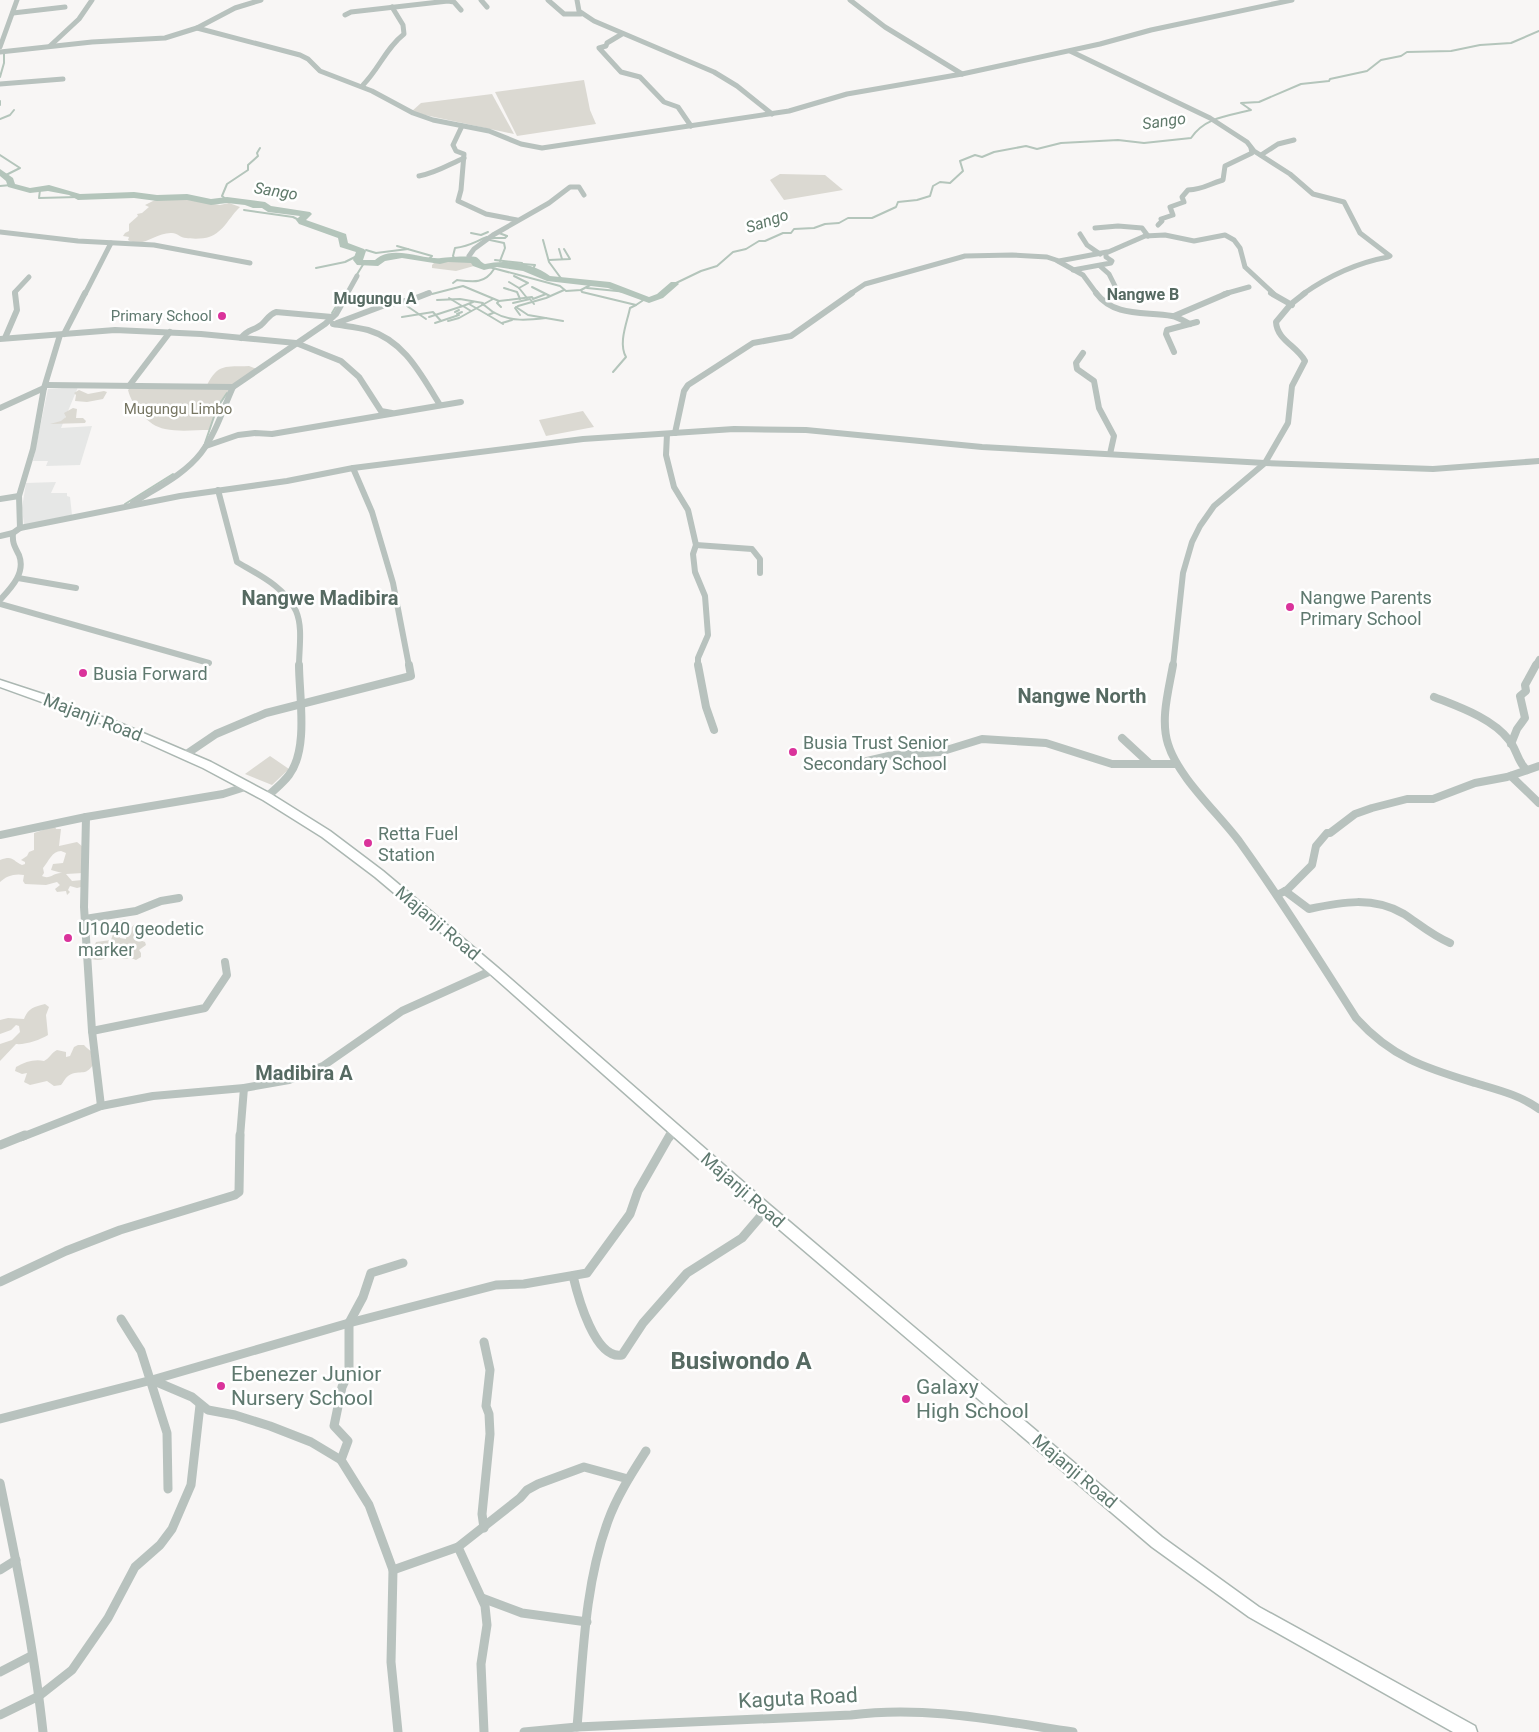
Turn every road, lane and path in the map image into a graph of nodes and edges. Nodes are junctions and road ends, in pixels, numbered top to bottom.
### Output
1 (17, 0) edge
2 (92, 0) edge
3 (260, 0) edge
4 (490, 0) edge
5 (548, 0) edge
6 (577, 0) edge
7 (850, 0) edge
8 (1292, 0) edge
9 (249, 1) edge
10 (455, 1) edge
11 (482, 1) edge
12 (65, 7) dead end
13 (392, 7) junction
14 (487, 7) dead end
15 (461, 10) dead end
16 (13, 13) junction
17 (582, 14) junction
18 (345, 15) dead end
19 (197, 28) junction
20 (622, 34) junction
21 (50, 46) junction
22 (0, 47) edge
23 (1070, 51) junction
24 (0, 52) edge
25 (962, 74) junction
26 (63, 79) dead end
27 (0, 84) edge
28 (363, 85) dead end
29 (772, 114) junction
30 (462, 126) junction
31 (691, 126) junction
32 (1294, 140) dead end
33 (1251, 150) junction
34 (1261, 156) junction
35 (464, 158) junction
36 (419, 176) dead end
37 (584, 195) dead end
38 (513, 221) junction
39 (1158, 225) dead end
40 (1095, 228) dead end
41 (0, 232) edge
42 (1080, 234) dead end
43 (1148, 236) junction
44 (110, 243) junction
45 (1103, 253) junction
46 (469, 256) dead end
47 (1059, 261) junction
48 (250, 263) dead end
49 (1100, 266) junction
50 (1073, 270) junction
51 (28, 276) dead end
52 (357, 276) dead end
53 (1249, 287) dead end
54 (1116, 288) dead end
55 (429, 293) dead end
56 (1292, 305) junction
57 (1174, 316) junction
58 (332, 317) junction
59 (1197, 322) dead end
60 (325, 324) junction
61 (332, 324) junction
62 (1190, 324) junction
63 (170, 332) junction
64 (62, 334) junction
65 (241, 338) junction
66 (3, 339) edge
67 (296, 343) junction
68 (1174, 352) dead end
69 (1083, 353) dead end
70 (45, 386) junction
71 (128, 386) junction
72 (233, 388) junction
73 (461, 402) dead end
74 (440, 405) junction
75 (0, 408) edge
76 (381, 411) junction
77 (392, 414) junction
78 (374, 416) junction
79 (675, 433) junction
80 (667, 434) junction
81 (206, 446) junction
82 (1110, 454) junction
83 (1539, 461) edge
84 (1265, 463) junction
85 (353, 468) junction
86 (218, 490) junction
87 (18, 496) junction
88 (0, 499) edge
89 (128, 506) junction
90 (20, 528) junction
91 (14, 533) junction
92 (0, 536) edge
93 (696, 545) junction
94 (760, 573) dead end
95 (18, 578) junction
96 (76, 588) dead end
97 (0, 602) edge
98 (1539, 659) edge
99 (209, 663) dead end
100 (1, 686) edge
101 (1434, 697) dead end
102 (302, 703) junction
103 (714, 730) dead end
104 (1122, 738) dead end
105 (1511, 744) junction
106 (185, 754) junction
107 (867, 761) dead end
108 (1148, 763) junction
109 (1176, 764) junction
110 (1539, 766) edge
111 (1528, 770) junction
112 (1511, 776) junction
113 (248, 786) junction
114 (267, 797) junction
115 (1539, 803) edge
116 (86, 817) junction
117 (0, 835) edge
118 (1281, 893) junction
119 (179, 898) dead end
120 (85, 919) junction
121 (1450, 943) dead end
122 (225, 962) dead end
123 (493, 970) junction
124 (92, 1031) junction
125 (244, 1088) junction
126 (101, 1106) junction
127 (1539, 1108) edge
128 (674, 1129) junction
129 (0, 1145) edge
130 (766, 1210) junction
131 (403, 1263) dead end
132 (573, 1276) junction
133 (0, 1282) edge
134 (121, 1319) dead end
135 (349, 1322) junction
136 (484, 1342) dead end
137 (152, 1380) junction
138 (200, 1405) junction
139 (0, 1419) edge
140 (646, 1451) dead end
141 (341, 1460) junction
142 (628, 1478) junction
143 (0, 1483) edge
144 (168, 1489) dead end
145 (484, 1528) junction
146 (458, 1547) junction
147 (16, 1560) junction
148 (0, 1570) edge
149 (393, 1570) junction
150 (482, 1598) junction
151 (587, 1622) junction
152 (31, 1656) junction
153 (0, 1672) edge
154 (39, 1696) junction
155 (0, 1715) edge
156 (577, 1727) junction
157 (615, 1729) edge
158 (43, 1732) edge
159 (398, 1732) edge
160 (484, 1732) edge
161 (524, 1732) edge
162 (1074, 1732) edge
163 (1469, 1732) edge

1 - 16 street
2 - 21 street
3 - 9 street
4 - 11 street
5 - 17 street
6 - 17 street
7 - 25 street
8 - 23 street
9 - 19 street
10 - 13 street
10 - 15 street
11 - 14 street
12 - 16 street
13 - 18 street
13 - 28 street
16 - 22 street
17 - 20 street
19 - 21 street
19 - 30 street
20 - 29 street
20 - 31 street
21 - 24 street
23 - 25 street
23 - 33 street
25 - 29 street
26 - 27 street
29 - 31 street
30 - 31 street
30 - 35 street
32 - 34 street
33 - 34 street
33 - 39 street
34 - 56 street
35 - 36 street
35 - 38 street
37 - 38 street
38 - 46 street
40 - 43 street
41 - 44 street
42 - 45 street
43 - 45 street
43 - 56 street
44 - 48 street
44 - 64 street
45 - 47 street
45 - 49 street
47 - 50 street
47 - 79 street
49 - 50 street
49 - 54 street
50 - 57 street
51 - 66 street
52 - 58 street
53 - 57 street
55 - 61 street
56 - 84 street
57 - 62 street
58 - 60 street
58 - 65 street
59 - 62 street
60 - 61 street
60 - 67 street
61 - 74 street
62 - 68 street
63 - 64 street
63 - 65 street
63 - 71 street
64 - 66 street
64 - 70 street
65 - 67 street
67 - 72 street
67 - 76 street
69 - 82 street
70 - 71 street
70 - 75 street
70 - 87 street
71 - 72 street
72 - 81 street
73 - 74 street
74 - 77 street
76 - 77 street
76 - 78 street
77 - 78 street
78 - 81 street
79 - 80 street
79 - 82 street
80 - 85 street
80 - 93 street
81 - 89 street
82 - 84 street
83 - 84 street
84 - 109 street
85 - 86 street
85 - 102 street
86 - 89 street
86 - 102 street
87 - 88 street
87 - 90 street
89 - 90 street
90 - 91 street
91 - 92 street
91 - 95 street
93 - 94 street
93 - 103 street
95 - 96 street
95 - 97 street
97 - 99 street
98 - 105 street
100 - 106 main road, Majanji Road
101 - 105 street
102 - 106 street
102 - 114 street
104 - 108 street
105 - 111 street
106 - 113 main road, Majanji Road
107 - 108 street
108 - 109 street
109 - 118 street
110 - 111 street
111 - 112 street
112 - 115 street
112 - 118 street
113 - 114 main road, Majanji Road
113 - 116 street
114 - 123 main road, Majanji Road
116 - 117 street
116 - 120 street
118 - 121 street
118 - 127 street
119 - 120 street
120 - 124 street
122 - 124 street
123 - 125 street
123 - 128 main road, Majanji Road
124 - 126 street
125 - 126 street
125 - 133 street
126 - 129 street
128 - 130 main road, Majanji Road
128 - 132 street
130 - 132 street
130 - 163 main road, Majanji Road
131 - 135 street
132 - 135 street
134 - 137 street
135 - 137 street
135 - 141 street
136 - 145 street
137 - 138 street
137 - 139 street
137 - 144 street
138 - 141 street
138 - 154 street
140 - 142 street
141 - 149 street
142 - 145 street
142 - 151 street
143 - 147 street
145 - 146 street
146 - 149 street
146 - 150 street
147 - 148 street
147 - 152 street
149 - 159 street
150 - 151 street
150 - 160 street
151 - 156 street
152 - 153 street
152 - 154 street
154 - 155 street
154 - 158 street
156 - 157 street, Kaguta Road
156 - 161 street, Kaguta Road
157 - 162 street, Kaguta Road

